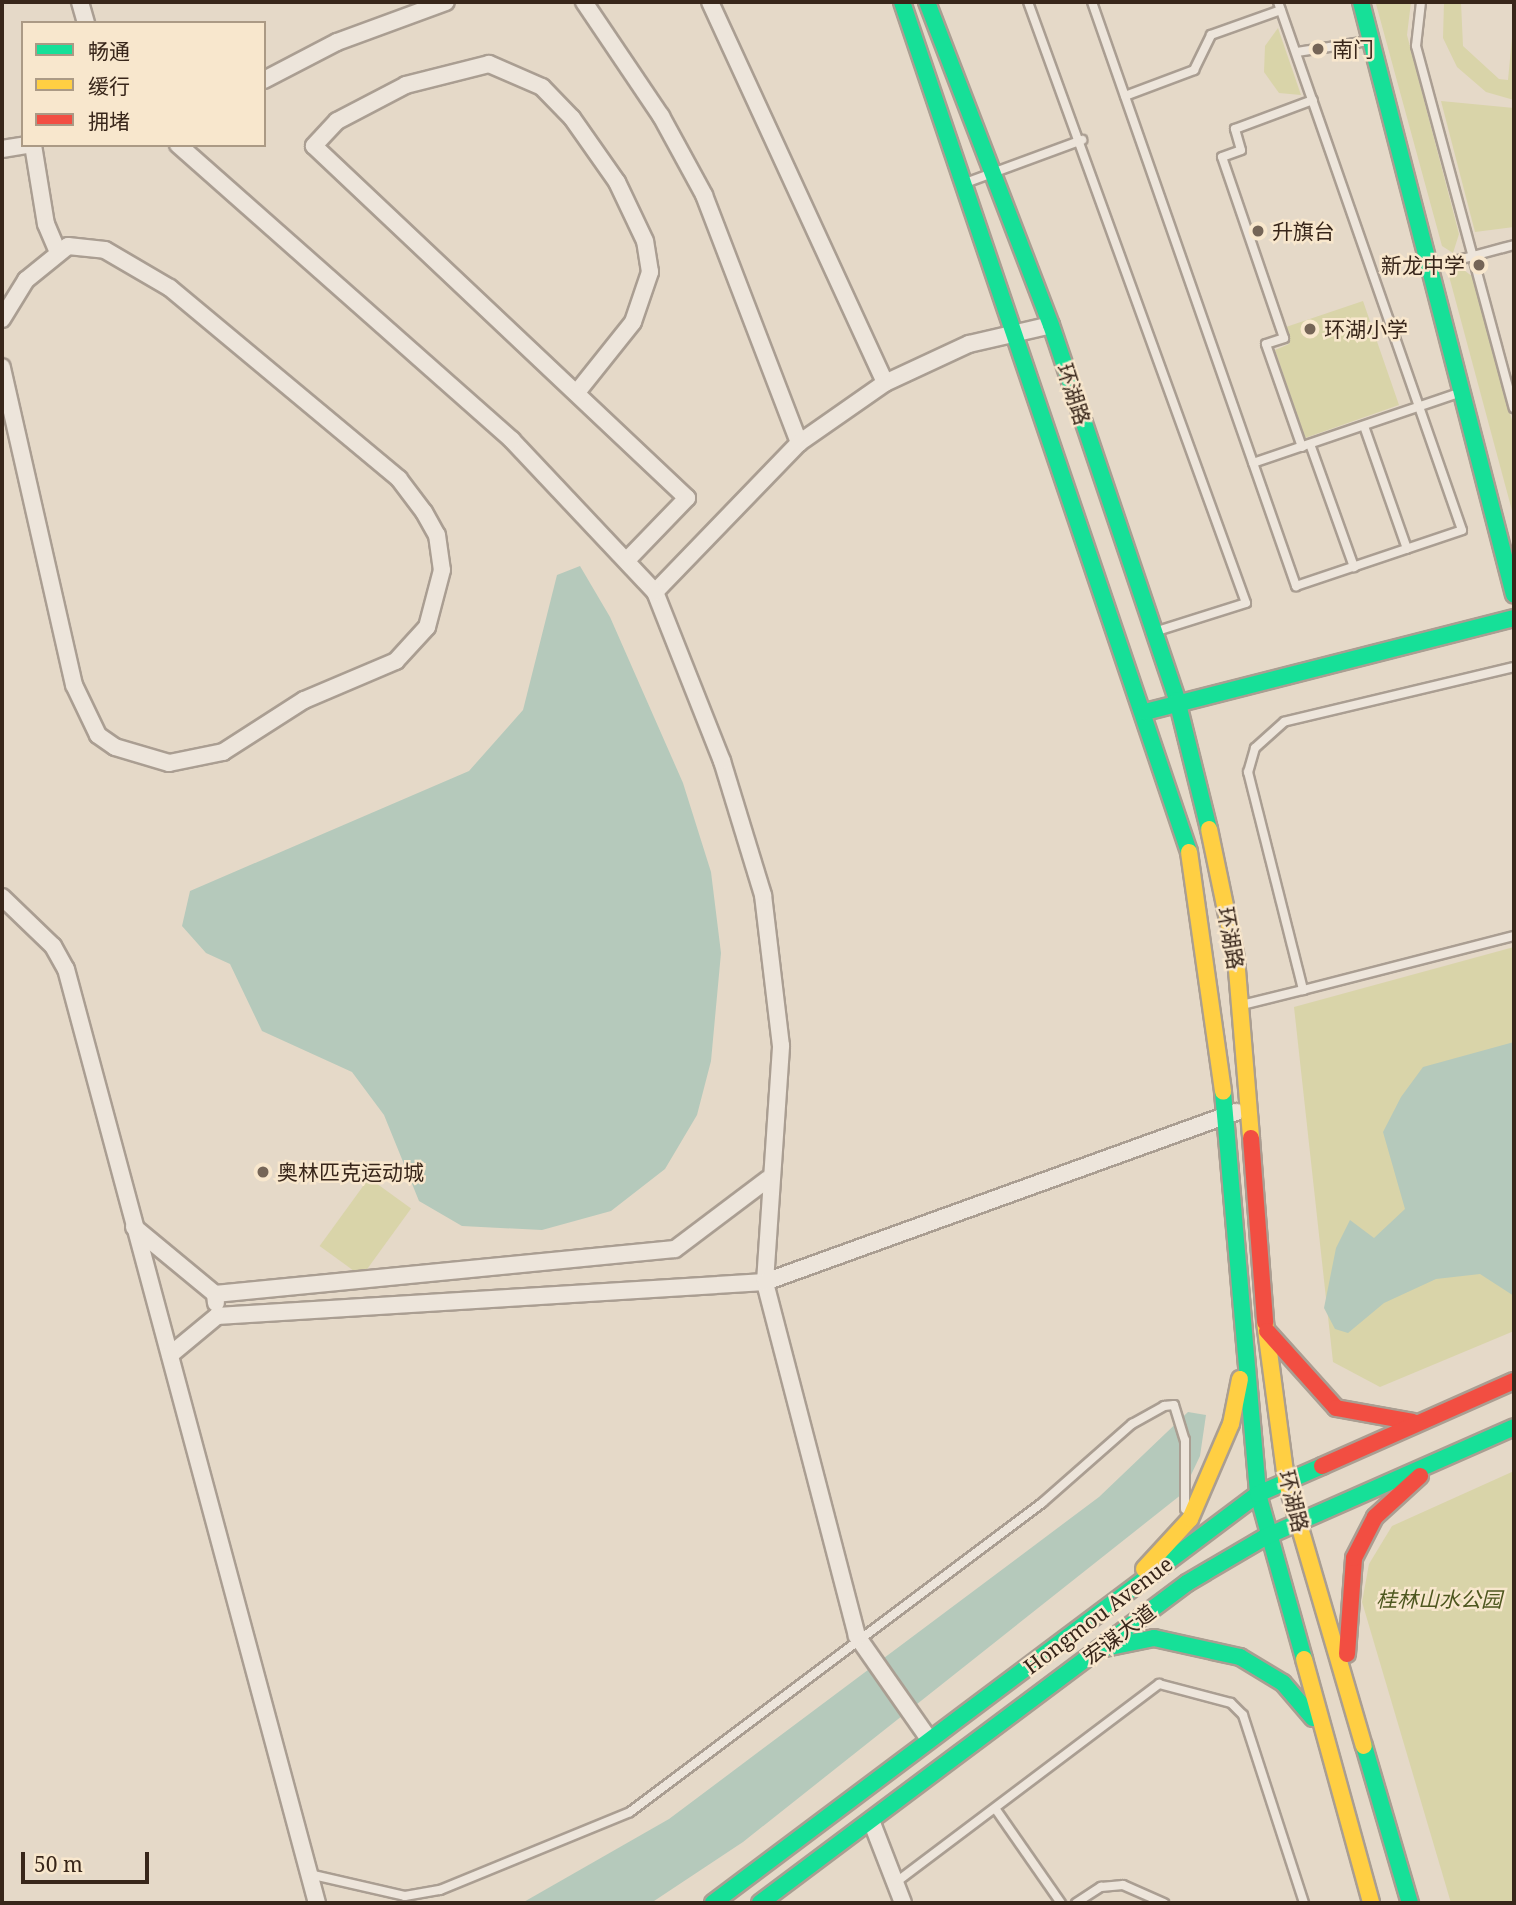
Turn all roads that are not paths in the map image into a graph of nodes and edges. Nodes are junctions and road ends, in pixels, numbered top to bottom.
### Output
1 (80, 2) edge
2 (446, 2) edge
3 (584, 2) edge
4 (710, 2) edge
5 (927, 2) edge
6 (1028, 2) edge
7 (1092, 2) edge
8 (1361, 2) edge
9 (1422, 2) edge
10 (905, 3) edge
11 (1279, 6) edge
12 (85, 21) edge
13 (1371, 41) junction
14 (1297, 52) junction
15 (266, 79) edge
16 (1125, 96) junction
17 (1313, 100) junction
18 (1082, 140) junction
19 (21, 146) edge
20 (33, 147) edge
21 (180, 147) edge
22 (2, 149) edge
23 (993, 173) junction
24 (965, 183) junction
25 (1514, 245) edge
26 (58, 252) junction
27 (1473, 256) junction
28 (1429, 268) junction
29 (2, 319) edge
30 (1051, 325) junction
31 (1016, 330) junction
32 (2, 367) edge
33 (885, 383) junction
34 (578, 391) junction
35 (1461, 392) junction
36 (1418, 407) junction
37 (1514, 408) edge
38 (1364, 426) junction
39 (799, 443) junction
40 (1306, 445) junction
41 (1253, 463) junction
42 (1507, 534) edge
43 (1407, 549) junction
44 (628, 559) junction
45 (1354, 567) junction
46 (655, 592) junction
47 (1514, 595) edge
48 (1514, 618) edge
49 (1154, 632) junction
50 (1514, 667) edge
51 (1177, 700) junction
52 (1145, 712) junction
53 (2, 897) edge
54 (1514, 936) edge
55 (1303, 990) junction
56 (1241, 1005) junction
57 (1248, 1108) junction
58 (1226, 1115) junction
59 (768, 1179) junction
60 (134, 1227) junction
61 (765, 1282) junction
62 (215, 1294) junction
63 (217, 1316) junction
64 (1266, 1329) junction
65 (1246, 1352) junction
66 (170, 1355) junction
67 (1511, 1382) edge
68 (1416, 1422) junction
69 (1514, 1427) edge
70 (1433, 1463) junction
71 (1286, 1480) junction
72 (1258, 1494) junction
73 (1298, 1521) junction
74 (1184, 1525) junction
75 (1265, 1537) junction
76 (1105, 1612) junction
77 (857, 1636) junction
78 (1099, 1649) junction
79 (1350, 1699) junction
80 (1320, 1727) junction
81 (929, 1739) junction
82 (997, 1811) junction
83 (872, 1823) junction
84 (309, 1874) junction
85 (895, 1883) junction
86 (317, 1903) edge
87 (713, 1903) edge
88 (760, 1903) edge
89 (903, 1903) edge
90 (1061, 1903) edge
91 (1076, 1903) edge
92 (1164, 1903) edge
93 (1304, 1903) edge
94 (1371, 1903) edge
95 (1410, 1903) edge

1 - 12 street
2 - 15 street
3 - 39 street
4 - 33 street
5 - 23 main road, 环湖路
6 - 18 lane
7 - 16 lane
8 - 13 main road
9 - 27 lane
10 - 24 main road, 环湖路
11 - 14 lane
11 - 16 lane
13 - 14 lane
13 - 28 main road
14 - 17 lane
16 - 41 lane
17 - 36 lane
17 - 40 lane
18 - 23 lane
18 - 49 lane
19 - 22 street
20 - 26 street
21 - 44 street
23 - 24 lane
23 - 30 main road, 环湖路
24 - 31 main road, 环湖路
25 - 27 lane
26 - 29 street
26 - 32 street
27 - 28 lane
27 - 37 lane
28 - 35 main road
30 - 31 street
30 - 49 main road, 环湖路
31 - 33 street
31 - 52 main road, 环湖路
33 - 39 street
34 - 34 street
34 - 44 street
35 - 36 lane
35 - 42 main road
36 - 38 lane
36 - 43 lane
38 - 40 lane
38 - 43 lane
39 - 46 street
40 - 41 lane
40 - 45 lane
41 - 45 lane
42 - 47 main road
43 - 45 lane
44 - 46 street
46 - 59 street
48 - 51 main road
49 - 51 main road, 环湖路
50 - 55 lane
51 - 52 main road
51 - 56 main road, 环湖路
52 - 58 main road, 环湖路
53 - 60 street
54 - 55 lane
55 - 56 lane
56 - 57 main road, 环湖路
57 - 58 street
57 - 64 main road, 环湖路
58 - 61 street
58 - 65 main road, 环湖路
59 - 61 street
59 - 62 street
60 - 62 street
60 - 66 street
61 - 63 street
61 - 77 street
62 - 63 street
63 - 66 street
64 - 68 main road
64 - 71 main road, 环湖路
65 - 72 main road, 环湖路
65 - 74 main road
66 - 84 street
67 - 68 main road, Hongmou Avenue
68 - 71 main road, Hongmou Avenue
69 - 70 main road, 宏谋大道
70 - 73 main road, 宏谋大道
70 - 79 main road
71 - 72 main road, Hongmou Avenue
71 - 73 main road, 环湖路
72 - 75 main road, 环湖路
72 - 76 main road, Hongmou Avenue
73 - 75 main road, 宏谋大道
73 - 79 main road, 环湖路
74 - 76 main road
74 - 77 lane
75 - 78 main road, 宏谋大道
75 - 80 main road, 环湖路
76 - 81 main road, Hongmou Avenue
77 - 81 street
77 - 84 lane
78 - 80 main road
78 - 83 main road, 宏谋大道
79 - 95 main road, 环湖路
80 - 94 main road, 环湖路
81 - 87 main road, Hongmou Avenue
82 - 85 lane
82 - 90 lane
82 - 93 lane
83 - 85 street
83 - 88 main road, 宏谋大道
84 - 86 street
85 - 89 street
91 - 92 lane

